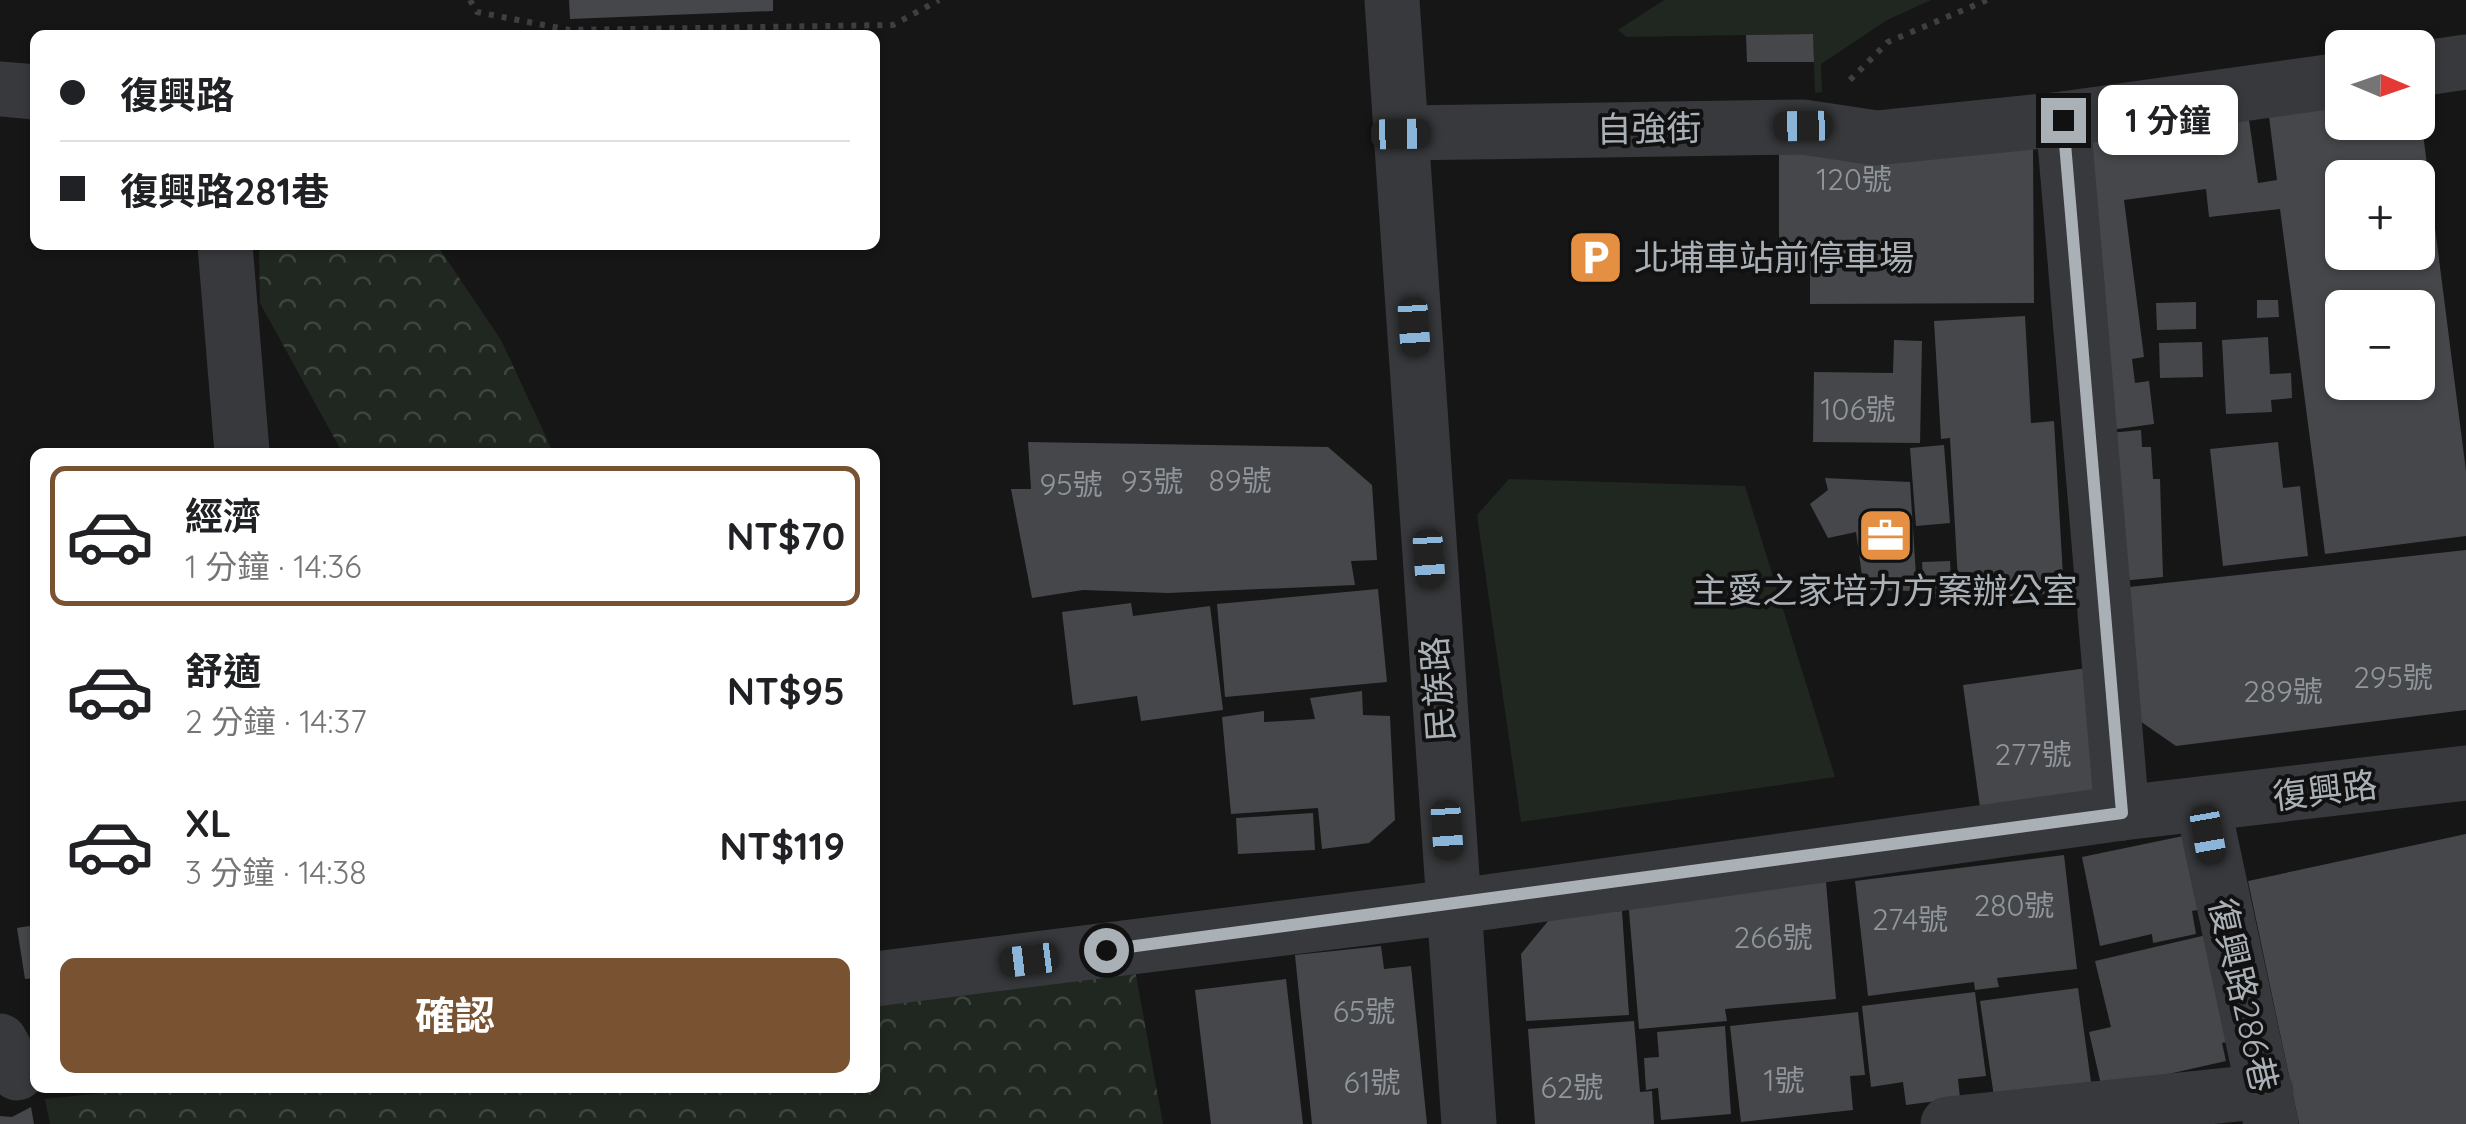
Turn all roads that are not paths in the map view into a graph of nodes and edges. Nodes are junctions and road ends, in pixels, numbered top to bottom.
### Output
1 (1392, 0) edge
2 (2466, 62) edge
3 (2435, 67) edge
4 (2325, 82) edge
5 (0, 89) edge
6 (30, 92) edge
7 (2063, 120) junction
8 (1401, 134) junction
9 (225, 250) edge
10 (242, 448) edge
11 (2466, 774) edge
12 (2202, 806) junction
13 (2122, 813) junction
14 (1452, 907) junction
15 (880, 978) edge
16 (2269, 1108) edge
17 (1469, 1124) edge
18 (1948, 1124) edge

1 - 8 street
2 - 3 street
4 - 7 street, 自強街
5 - 6 street
7 - 8 street, 自強街
7 - 13 street
8 - 14 street, 民族路
9 - 10 street
11 - 12 street, 復興路
12 - 13 street, 復興路
12 - 16 street, 復興路286巷
13 - 14 street, 復興路
14 - 15 street, 復興路
14 - 17 street, 民族路
16 - 18 street

